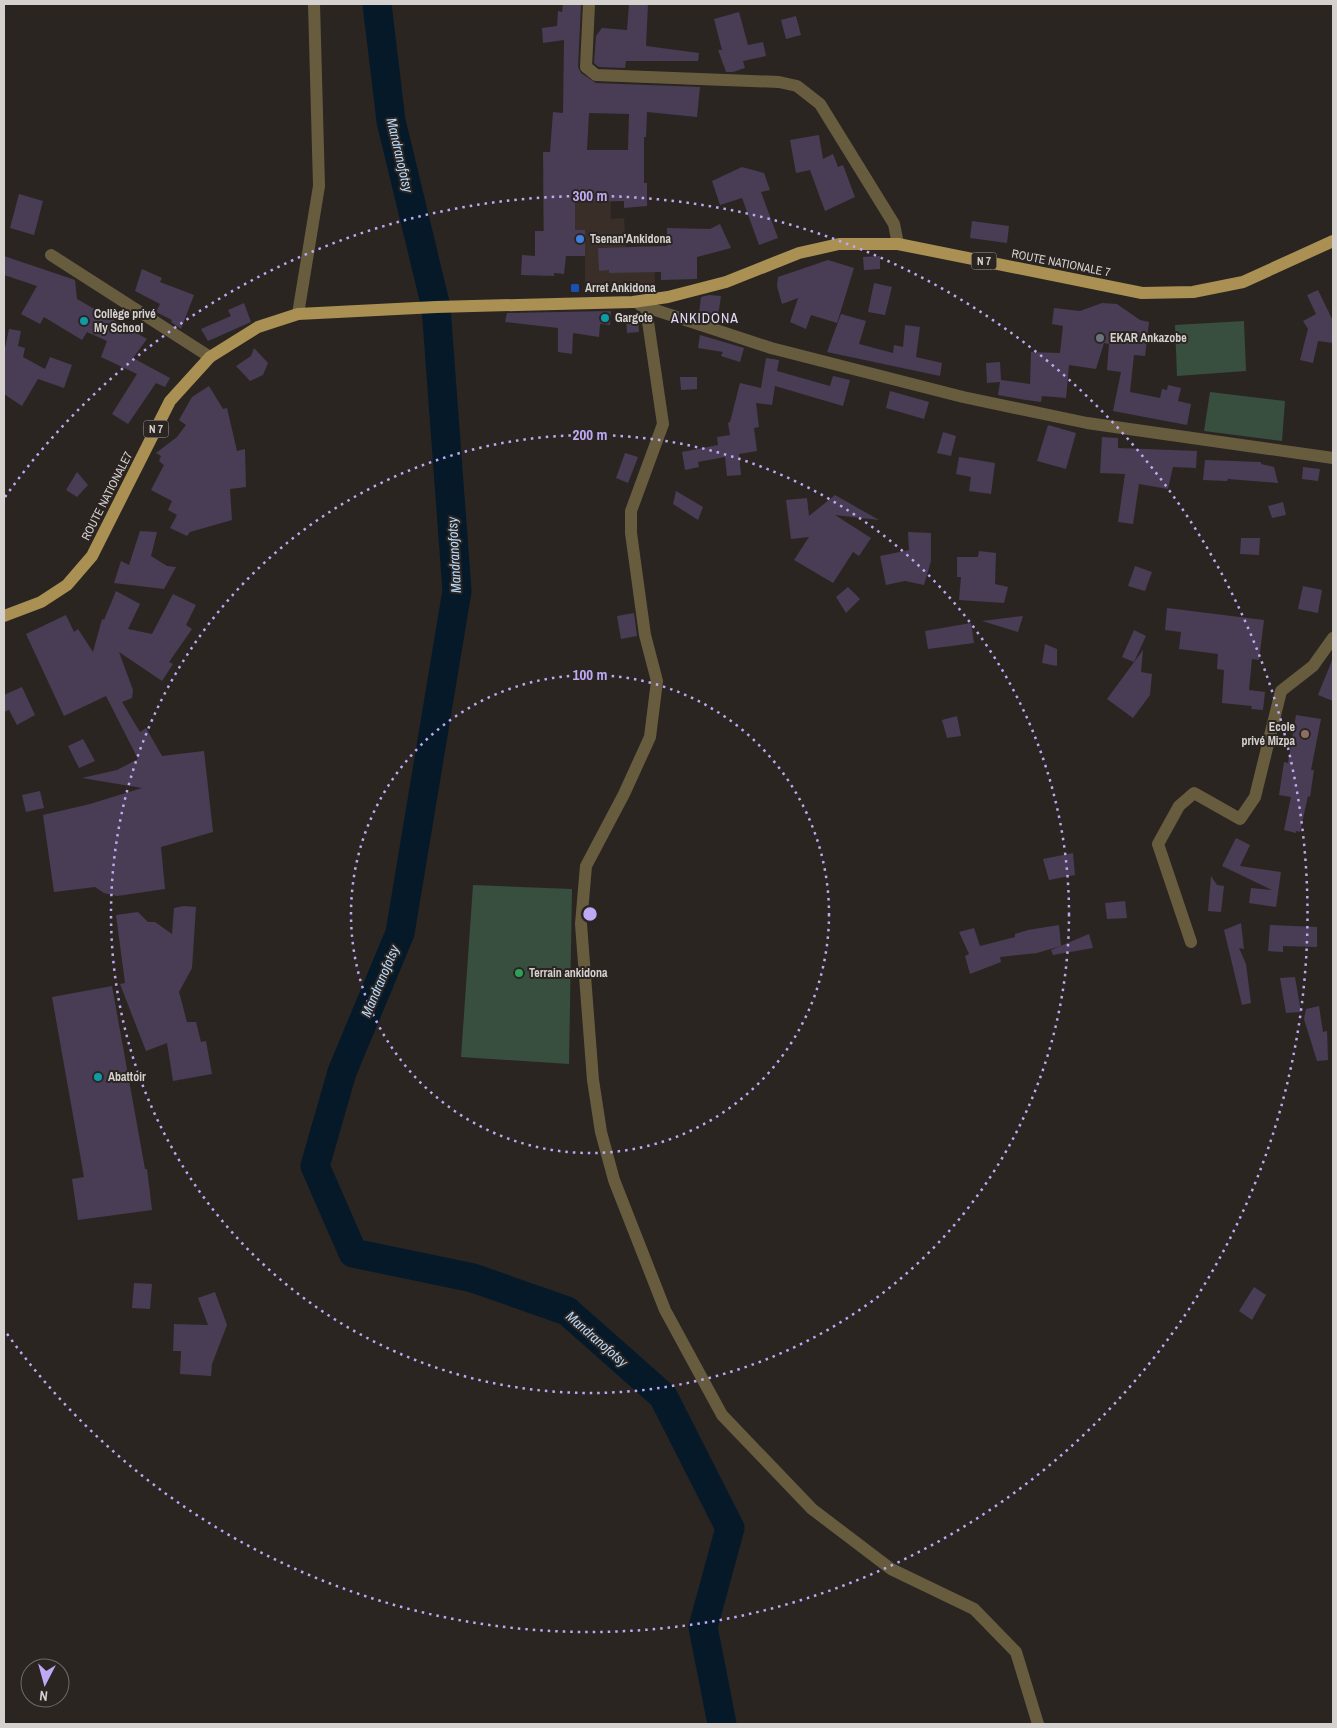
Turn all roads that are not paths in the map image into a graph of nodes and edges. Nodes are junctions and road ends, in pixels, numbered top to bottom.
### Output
1 (314, 4) edge
2 (589, 4) edge
3 (1333, 241) edge
4 (898, 244) junction
5 (51, 255) dead end
6 (633, 302) junction
7 (646, 308) junction
8 (298, 314) junction
9 (210, 357) junction
10 (1333, 458) edge
11 (4, 616) edge
12 (1333, 638) edge
13 (1191, 942) dead end
14 (1038, 1724) edge

1 - 8 street
2 - 4 street
3 - 4 main road, ROUTE NATIONALE 7 / N 7
4 - 6 main road, ROUTE NATIONALE 7 / N 7
5 - 9 street
6 - 7 street
6 - 8 main road, ROUTE NATIONALE7 / N 7
7 - 10 street
7 - 14 street
8 - 9 main road, ROUTE NATIONALE7 / N 7
9 - 11 main road, ROUTE NATIONALE7 / N 7
12 - 13 street

